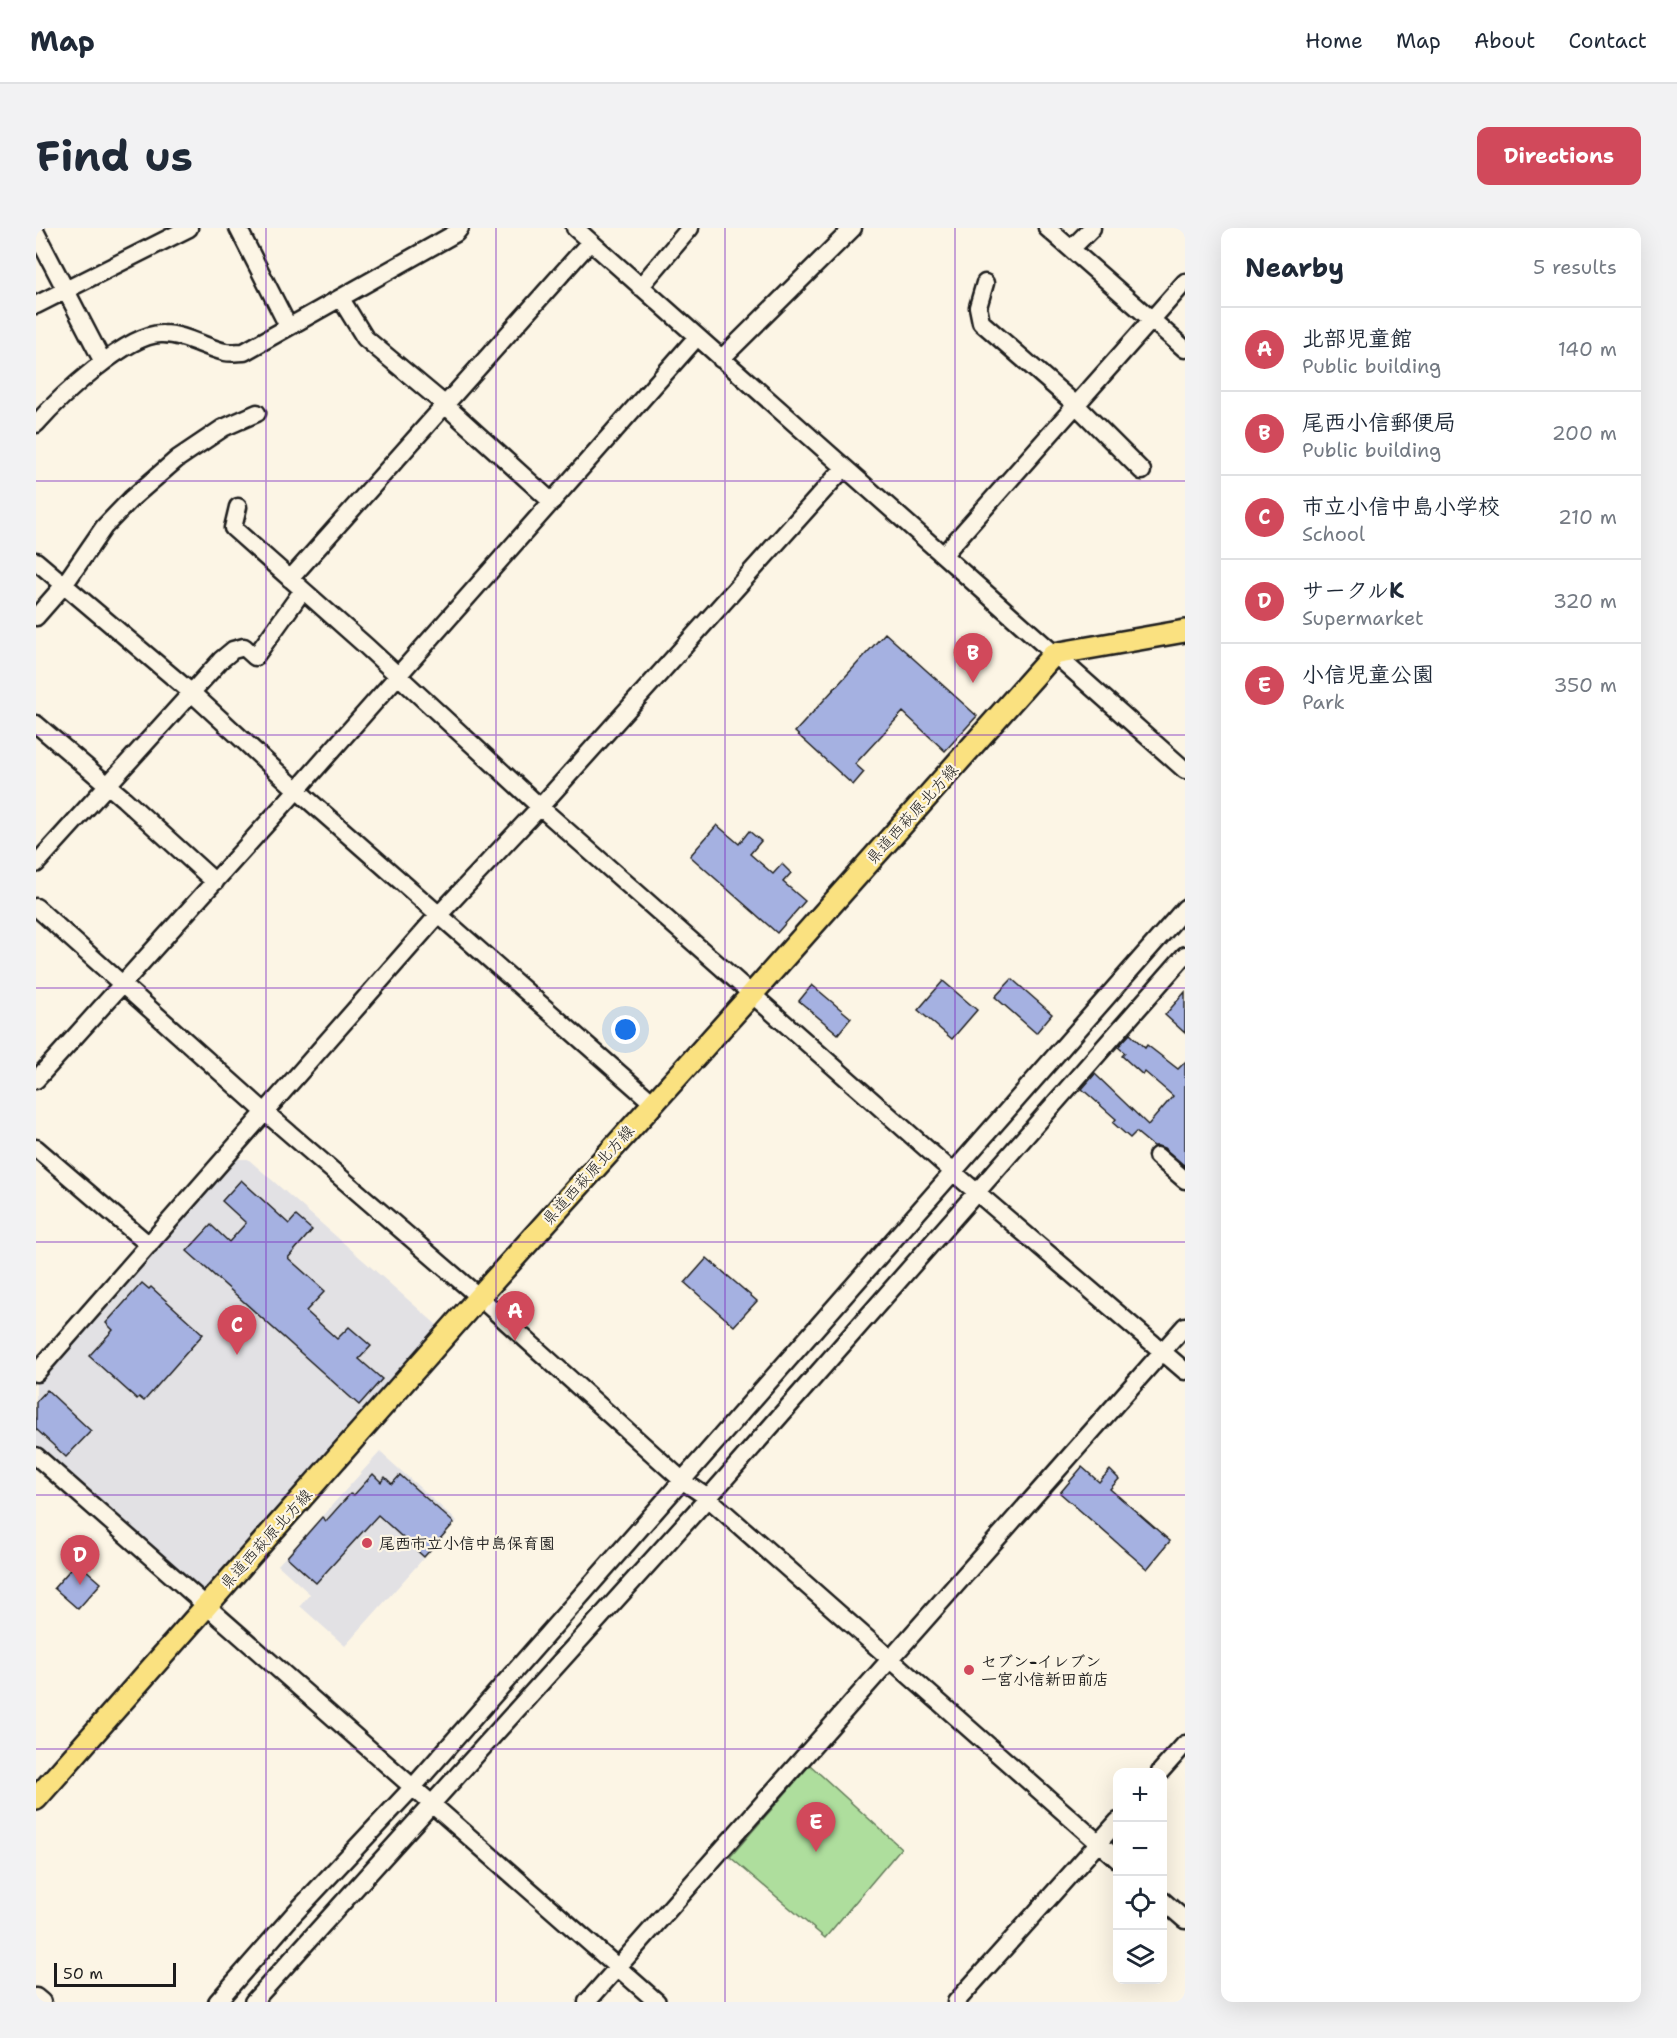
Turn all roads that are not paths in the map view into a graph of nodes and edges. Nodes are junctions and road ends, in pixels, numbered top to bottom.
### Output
1 (189, 228) edge
2 (238, 228) edge
3 (460, 228) edge
4 (575, 228) edge
5 (690, 228) edge
6 (853, 228) edge
7 (1047, 228) edge
8 (1092, 228) edge
9 (36, 233) edge
10 (590, 242) junction
11 (1072, 248) junction
12 (1185, 282) edge
13 (986, 283) dead end
14 (640, 286) junction
15 (67, 291) junction
16 (341, 299) junction
17 (36, 305) edge
18 (1151, 320) junction
19 (288, 326) junction
20 (697, 337) junction
21 (1185, 349) edge
22 (721, 359) junction
23 (103, 363) junction
24 (444, 404) junction
25 (1076, 405) junction
26 (257, 413) dead end
27 (36, 424) edge
28 (844, 468) junction
29 (1142, 471) dead end
30 (552, 502) junction
31 (238, 507) dead end
32 (944, 554) junction
33 (36, 561) edge
34 (290, 579) junction
35 (64, 585) junction
36 (303, 590) junction
37 (36, 617) edge
38 (1184, 630) edge
39 (1054, 654) junction
40 (397, 676) junction
41 (193, 694) junction
42 (36, 724) edge
43 (1185, 770) edge
44 (107, 785) junction
45 (297, 790) junction
46 (540, 807) junction
47 (36, 864) edge
48 (214, 882) junction
49 (36, 907) edge
50 (1185, 908) edge
51 (440, 914) junction
52 (1185, 955) edge
53 (123, 983) junction
54 (752, 994) junction
55 (36, 1080) edge
56 (653, 1103) junction
57 (266, 1113) junction
58 (36, 1148) edge
59 (1157, 1156) dead end
60 (953, 1172) junction
61 (1185, 1180) edge
62 (976, 1191) junction
63 (149, 1245) junction
64 (479, 1298) junction
65 (1185, 1326) edge
66 (1162, 1351) junction
67 (1185, 1371) edge
68 (36, 1373) edge
69 (36, 1456) edge
70 (683, 1481) junction
71 (708, 1498) junction
72 (207, 1606) junction
73 (889, 1659) junction
74 (1185, 1744) edge
75 (1164, 1768) edge
76 (413, 1787) junction
77 (36, 1799) edge
78 (433, 1805) junction
79 (1117, 1822) edge
80 (1098, 1843) junction
81 (1113, 1856) edge
82 (1167, 1904) edge
83 (1185, 1920) edge
84 (618, 1968) junction
85 (36, 1997) edge
86 (42, 2002) edge
87 (217, 2002) edge
88 (253, 2002) edge
89 (587, 2002) edge
90 (657, 2002) edge
91 (956, 2002) edge

1 - 15 street
2 - 19 street
3 - 16 street
4 - 10 street
5 - 14 street
6 - 22 street
7 - 11 street
8 - 11 street
9 - 15 street
10 - 14 street
10 - 24 street
11 - 18 street
12 - 18 street
13 - 25 street
14 - 20 street
15 - 17 street
15 - 23 street
16 - 19 street
16 - 24 street
18 - 21 street
18 - 25 street
19 - 23 street
20 - 22 street
20 - 30 street
22 - 28 street
23 - 27 street
24 - 30 street
24 - 34 street
25 - 29 street
25 - 32 street
26 - 35 street
28 - 32 street
28 - 46 street
30 - 40 street
31 - 34 street
32 - 39 street
33 - 35 street
34 - 36 street
35 - 37 street
35 - 41 street
36 - 40 street
36 - 41 street
38 - 39 main road
39 - 43 street
39 - 54 main road, 県道西萩原北方線
40 - 45 street
40 - 46 street
41 - 44 street
41 - 45 street
42 - 44 street
44 - 47 street
44 - 48 street
45 - 48 street
45 - 51 street
46 - 51 street
46 - 54 street
48 - 53 street
49 - 53 street
50 - 60 street
51 - 56 street
51 - 57 street
52 - 62 street
53 - 55 street
53 - 57 street
54 - 56 main road, 県道西萩原北方線
54 - 60 street
56 - 64 main road, 県道西萩原北方線
57 - 63 street
57 - 64 street
58 - 63 street
59 - 61 street
60 - 62 street
60 - 70 street
62 - 66 street
62 - 71 street
63 - 68 street
64 - 70 street
64 - 72 main road, 県道西萩原北方線
65 - 66 street
66 - 67 street
66 - 73 street
69 - 72 street
70 - 71 street
70 - 76 street
71 - 73 street
71 - 78 street
72 - 76 street
72 - 77 main road, 県道西萩原北方線
73 - 80 street
73 - 84 street
74 - 75 street
76 - 78 street
76 - 87 street
78 - 84 street
78 - 88 street
79 - 80 street
80 - 81 street
80 - 91 street
82 - 83 street
84 - 89 street
84 - 90 street
85 - 86 street

